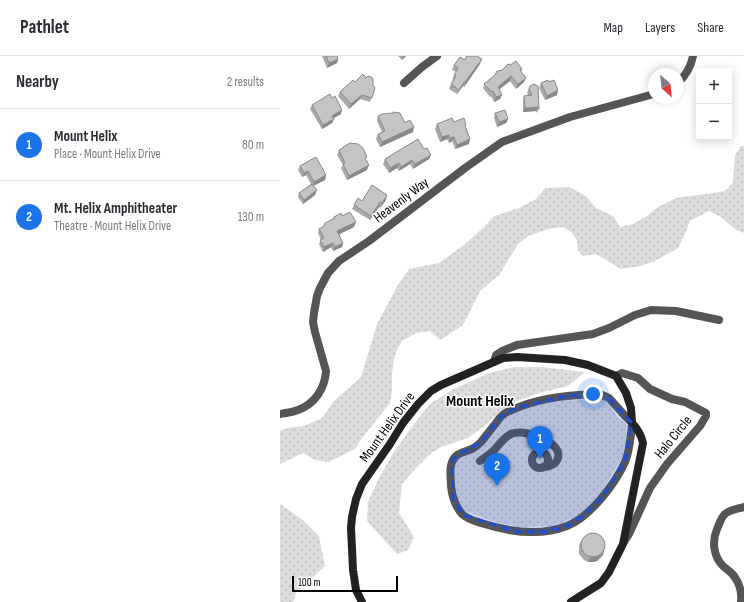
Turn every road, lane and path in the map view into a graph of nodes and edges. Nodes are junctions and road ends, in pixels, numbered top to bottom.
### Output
1 (437, 56) edge
2 (693, 56) edge
3 (684, 76) edge
4 (404, 83) dead end
5 (648, 96) edge
6 (719, 320) dead end
7 (494, 362) junction
8 (616, 376) junction
9 (280, 414) edge
10 (632, 423) junction
11 (480, 461) dead end
12 (543, 467) dead end
13 (744, 507) edge
14 (623, 544) junction
15 (362, 602) edge
16 (571, 602) edge
17 (741, 602) edge

1 - 4 street
2 - 3 street
5 - 9 street, Heavenly Way
6 - 7 street
7 - 8 street, Mount Helix Drive
7 - 15 street, Mount Helix Drive
8 - 10 street
8 - 14 street, Halo Circle
10 - 10 street
10 - 14 street
11 - 12 street
13 - 17 street
14 - 16 street

